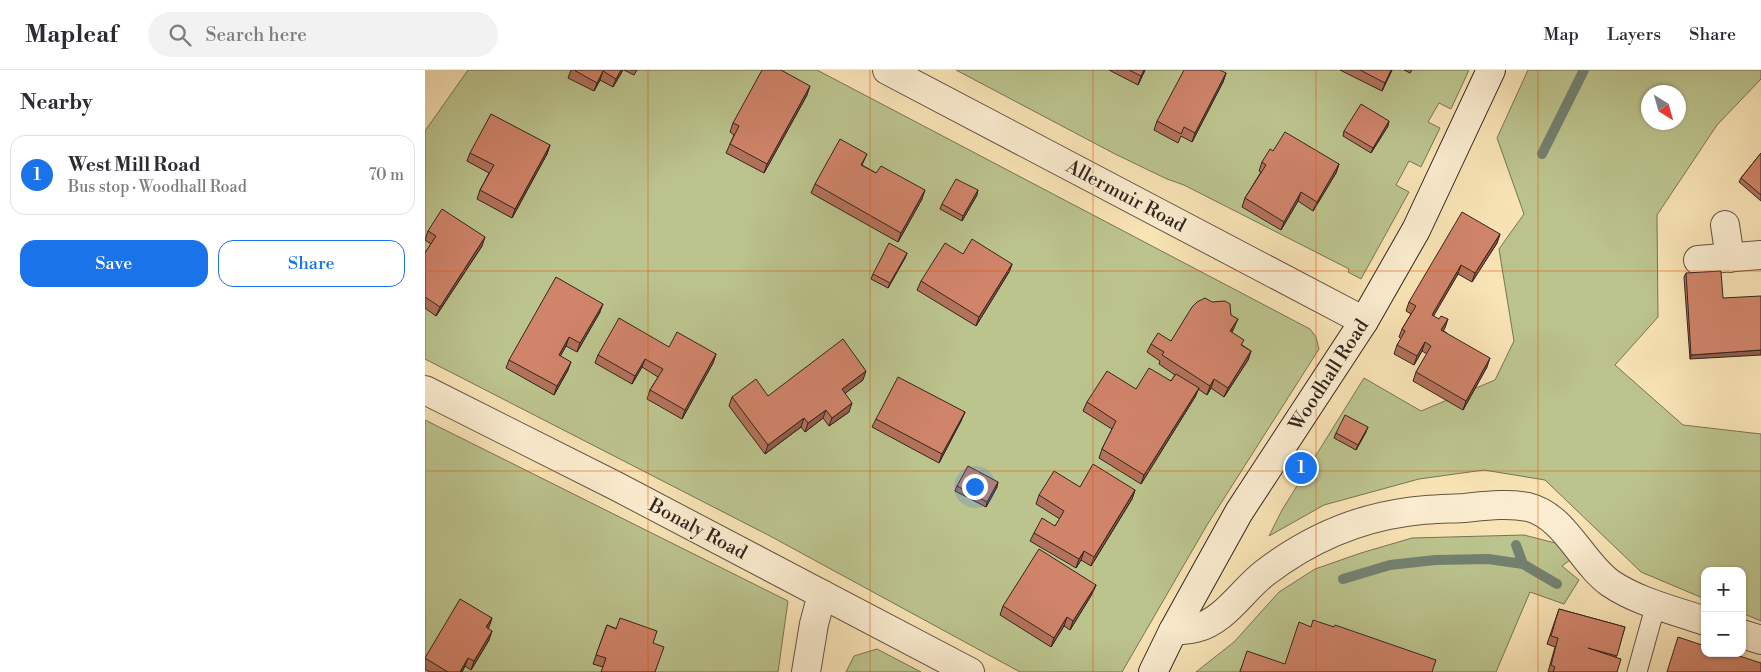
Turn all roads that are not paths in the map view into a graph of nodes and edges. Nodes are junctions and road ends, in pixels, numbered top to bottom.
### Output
1 (887, 70) edge
2 (1491, 70) edge
3 (1725, 225) dead end
4 (1761, 255) edge
5 (1731, 258) junction
6 (1698, 260) dead end
7 (1364, 321) junction
8 (425, 390) edge
9 (822, 594) junction
10 (1656, 604) junction
11 (1701, 620) edge
12 (1173, 630) junction
13 (1746, 635) edge
14 (1761, 640) edge
15 (806, 672) edge
16 (970, 672) edge
17 (1153, 672) edge
18 (1637, 672) edge

1 - 7 street, Allermuir Road
2 - 7 street, Woodhall Road
3 - 5 street
4 - 5 street
5 - 6 street
7 - 12 street, Woodhall Road
8 - 9 street, Bonaly Road
9 - 15 street
9 - 16 street, Bonaly Road
10 - 11 street
10 - 12 street
10 - 18 lane
12 - 17 street, Woodhall Road
13 - 14 street

